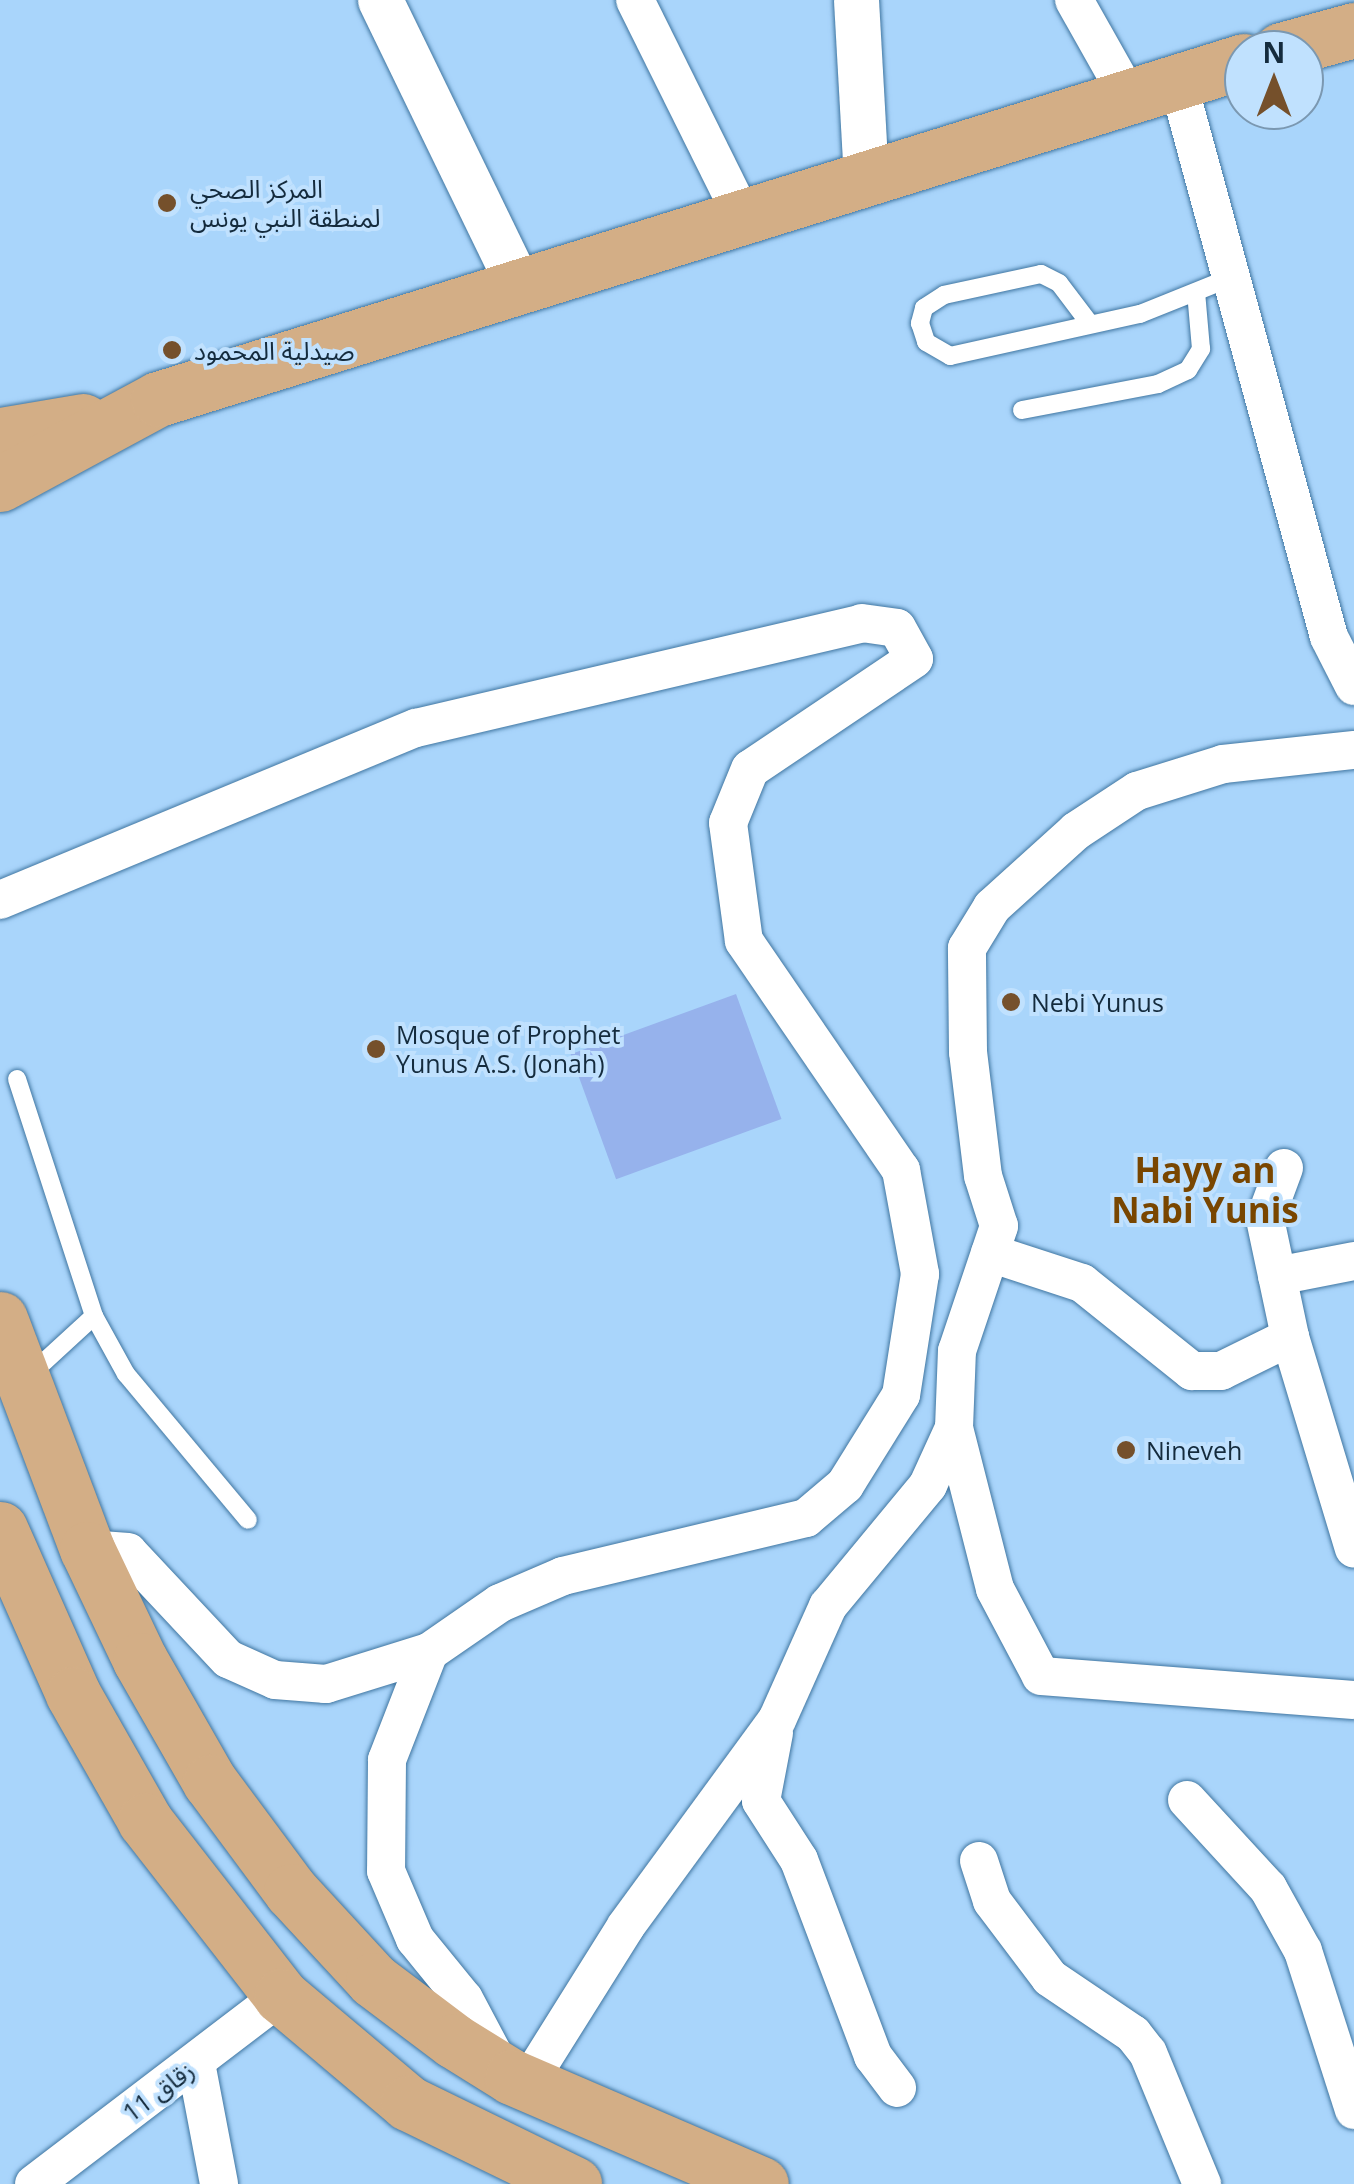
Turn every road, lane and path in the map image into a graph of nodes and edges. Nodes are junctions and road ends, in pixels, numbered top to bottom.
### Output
1 (380, 0) edge
2 (635, 0) edge
3 (856, 0) edge
4 (1074, 0) edge
5 (1354, 30) edge
6 (1324, 38) edge
7 (1224, 66) edge
8 (1152, 87) junction
9 (866, 178) junction
10 (741, 214) junction
11 (1232, 277) junction
12 (517, 282) junction
13 (1196, 292) junction
14 (1090, 324) junction
15 (158, 400) junction
16 (1022, 410) dead end
17 (0, 434) edge
18 (0, 484) edge
19 (1354, 686) edge
20 (1354, 750) edge
21 (0, 900) edge
22 (17, 1078) dead end
23 (1284, 1168) dead end
24 (990, 1253) junction
25 (1354, 1261) edge
26 (1277, 1276) junction
27 (94, 1316) junction
28 (0, 1319) edge
29 (1290, 1337) junction
30 (24, 1381) junction
31 (954, 1428) junction
32 (248, 1520) dead end
33 (0, 1529) edge
34 (1354, 1548) edge
35 (88, 1549) junction
36 (20, 1586) junction
37 (429, 1652) junction
38 (1354, 1700) edge
39 (776, 1720) junction
40 (1187, 1800) dead end
41 (978, 1861) dead end
42 (281, 1996) junction
43 (196, 2062) junction
44 (519, 2080) junction
45 (896, 2088) dead end
46 (1354, 2110) edge
47 (34, 2184) edge
48 (219, 2184) edge
49 (574, 2184) edge
50 (761, 2184) edge
51 (1202, 2184) edge

1 - 12 street
2 - 10 street
3 - 9 street
4 - 8 street
5 - 6 main road
7 - 8 main road
8 - 9 main road
8 - 11 street
9 - 10 main road
10 - 12 main road
11 - 13 lane
11 - 19 street
12 - 15 main road
13 - 14 lane
13 - 16 lane
14 - 14 lane
15 - 17 main road
15 - 18 main road
20 - 24 street
21 - 37 street
22 - 27 lane
23 - 26 street
24 - 29 street
24 - 31 street
25 - 26 street
26 - 29 street
27 - 30 lane
27 - 32 lane
28 - 30 main road
29 - 34 street
30 - 35 main road
31 - 38 street
31 - 39 street
33 - 36 main road
35 - 36 main road
35 - 37 street
35 - 44 main road
36 - 42 main road
37 - 44 street
39 - 44 street
39 - 45 street
40 - 46 street
41 - 51 street
42 - 43 street, زقاق 11
42 - 49 main road
43 - 47 street, زقاق 11
43 - 48 street
44 - 50 main road

